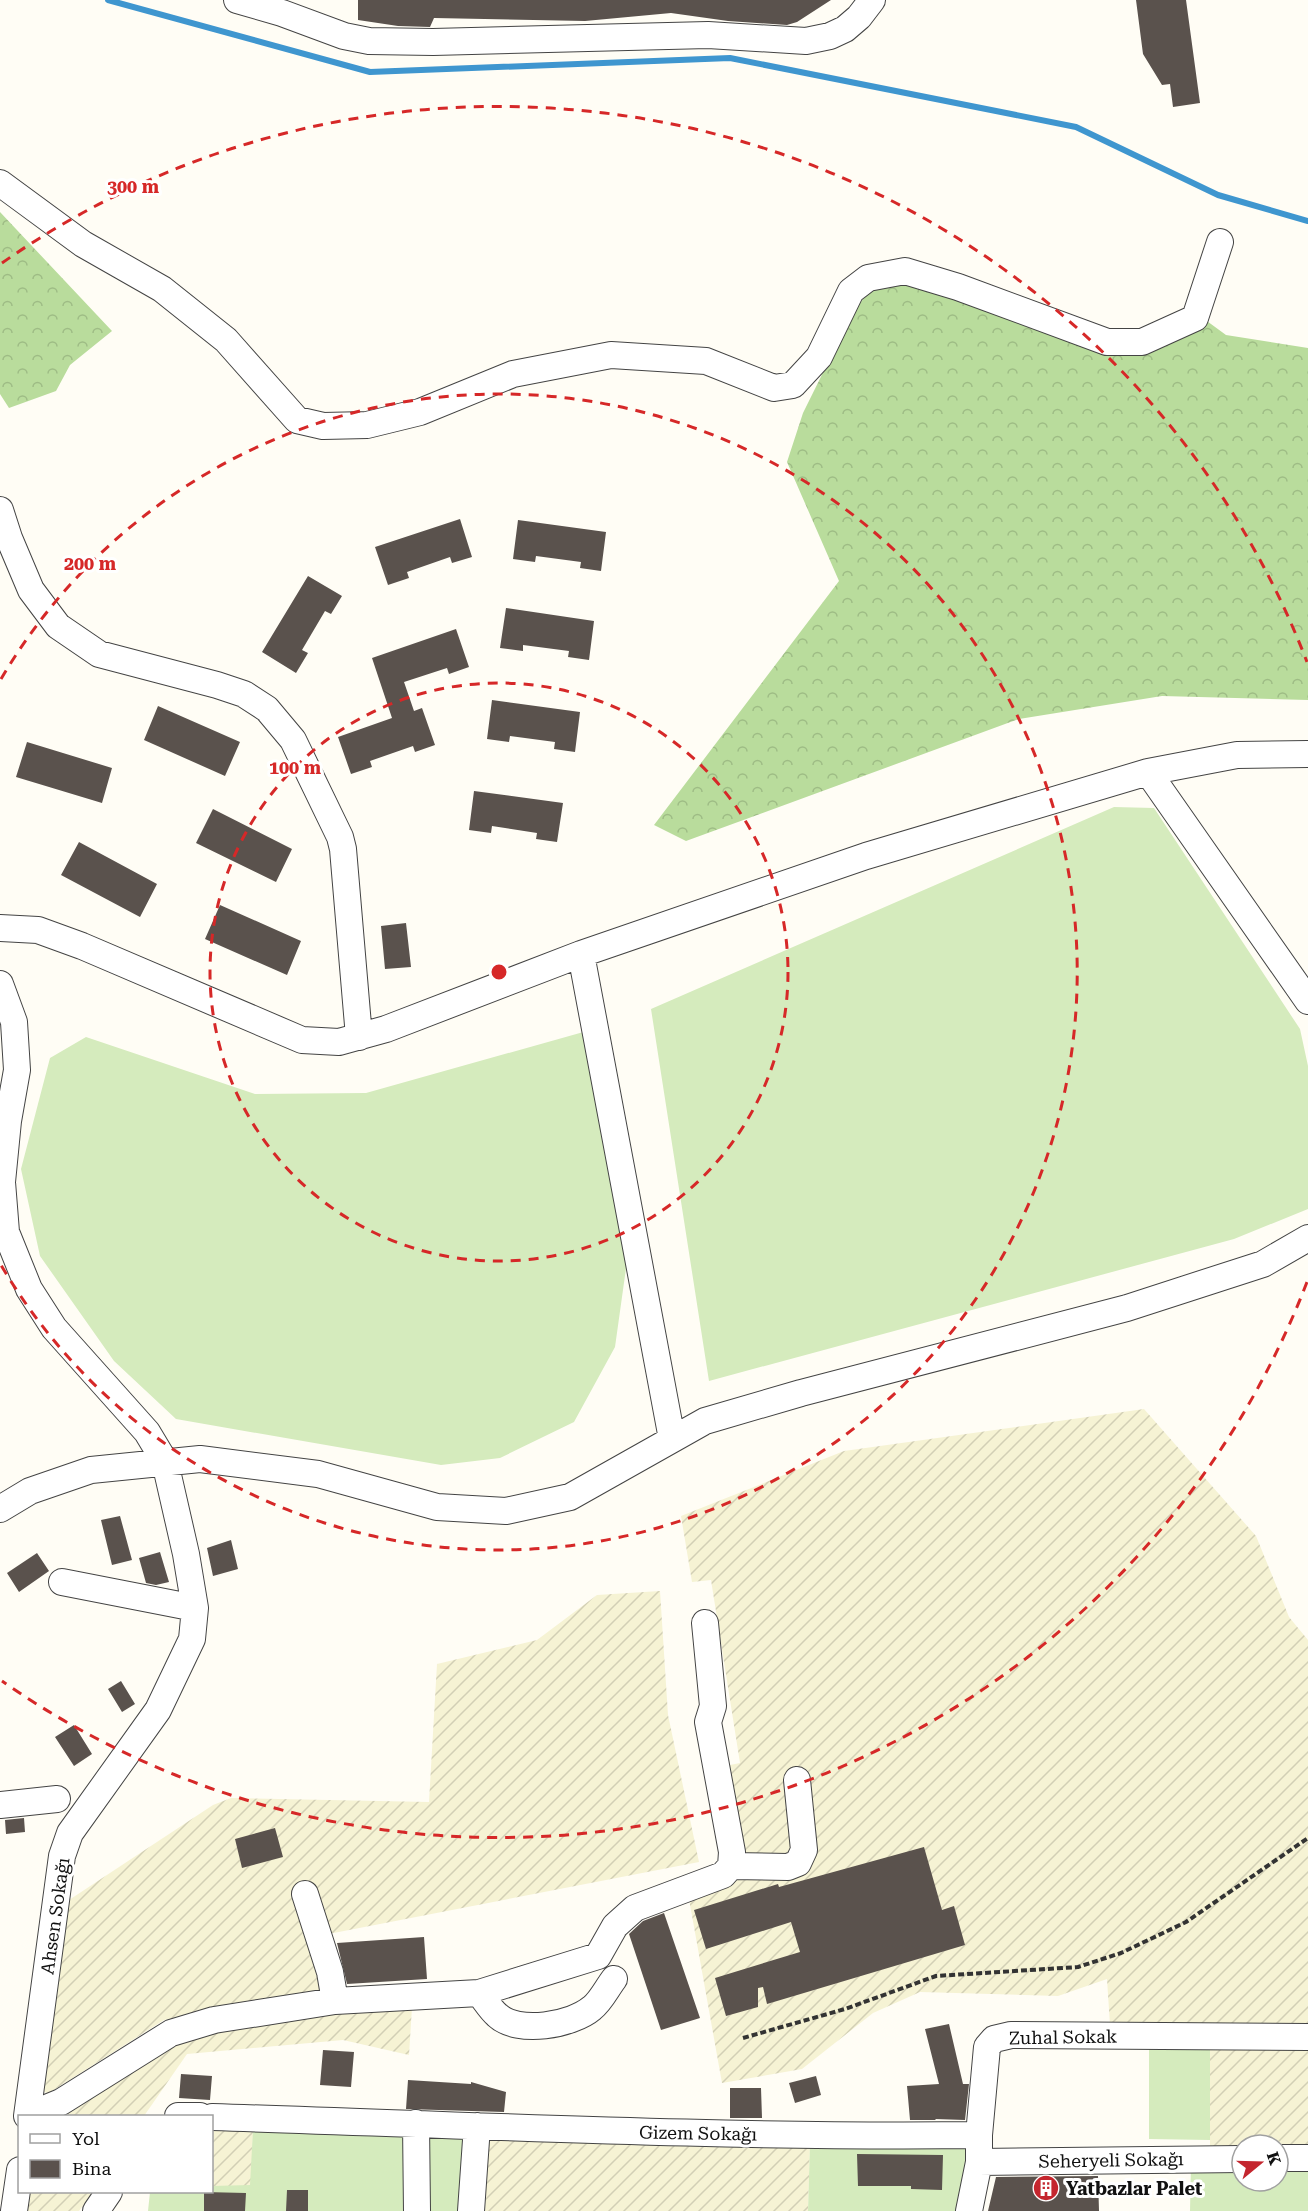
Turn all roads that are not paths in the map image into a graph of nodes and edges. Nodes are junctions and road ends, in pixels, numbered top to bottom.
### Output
1 (237, 0) edge
2 (872, 0) edge
3 (302, 9) edge
4 (0, 183) edge
5 (1220, 242) dead end
6 (0, 510) edge
7 (1308, 754) edge
8 (1148, 772) junction
9 (0, 928) edge
10 (580, 954) junction
11 (0, 984) edge
12 (1308, 1001) edge
13 (359, 1036) junction
14 (1308, 1239) edge
15 (672, 1439) junction
16 (165, 1462) junction
17 (0, 1509) edge
18 (62, 1582) dead end
19 (195, 1608) junction
20 (705, 1623) dead end
21 (797, 1780) dead end
22 (57, 1799) dead end
23 (0, 1805) edge
24 (731, 1866) junction
25 (305, 1894) dead end
26 (614, 1979) dead end
27 (479, 1993) junction
28 (335, 2001) junction
29 (1308, 2037) edge
30 (27, 2115) edge
31 (29, 2115) edge
32 (213, 2117) edge
33 (416, 2123) junction
34 (477, 2126) junction
35 (979, 2135) junction
36 (1290, 2158) edge
37 (1308, 2158) edge
38 (1230, 2159) edge
39 (979, 2162) junction
40 (18, 2184) edge
41 (108, 2193) edge
42 (14, 2211) edge
43 (96, 2211) edge
44 (417, 2211) edge
45 (471, 2211) edge
46 (969, 2211) edge

1 - 3 street
2 - 3 street
4 - 5 street
6 - 13 street
7 - 8 street
8 - 10 street
8 - 12 street
9 - 13 street
10 - 13 street
10 - 15 street
11 - 16 street, Ahsen Sokağı
14 - 15 street
15 - 16 street
16 - 17 street
16 - 19 street, Ahsen Sokağı
18 - 19 street
19 - 30 street, Ahsen Sokağı
20 - 24 street
21 - 24 street
22 - 23 street
24 - 27 street
25 - 28 street
26 - 27 street
27 - 28 street
28 - 31 street
29 - 35 street, Zuhal Sokak
32 - 33 street, Gizem Sokağı
33 - 34 street, Gizem Sokağı
33 - 44 street
34 - 35 street, Gizem Sokağı
34 - 45 street
35 - 39 street, Zuhal Sokak
36 - 37 street
38 - 39 street, Seheryeli Sokağı
39 - 46 street, Zuhal Sokak
40 - 42 street
41 - 43 street

